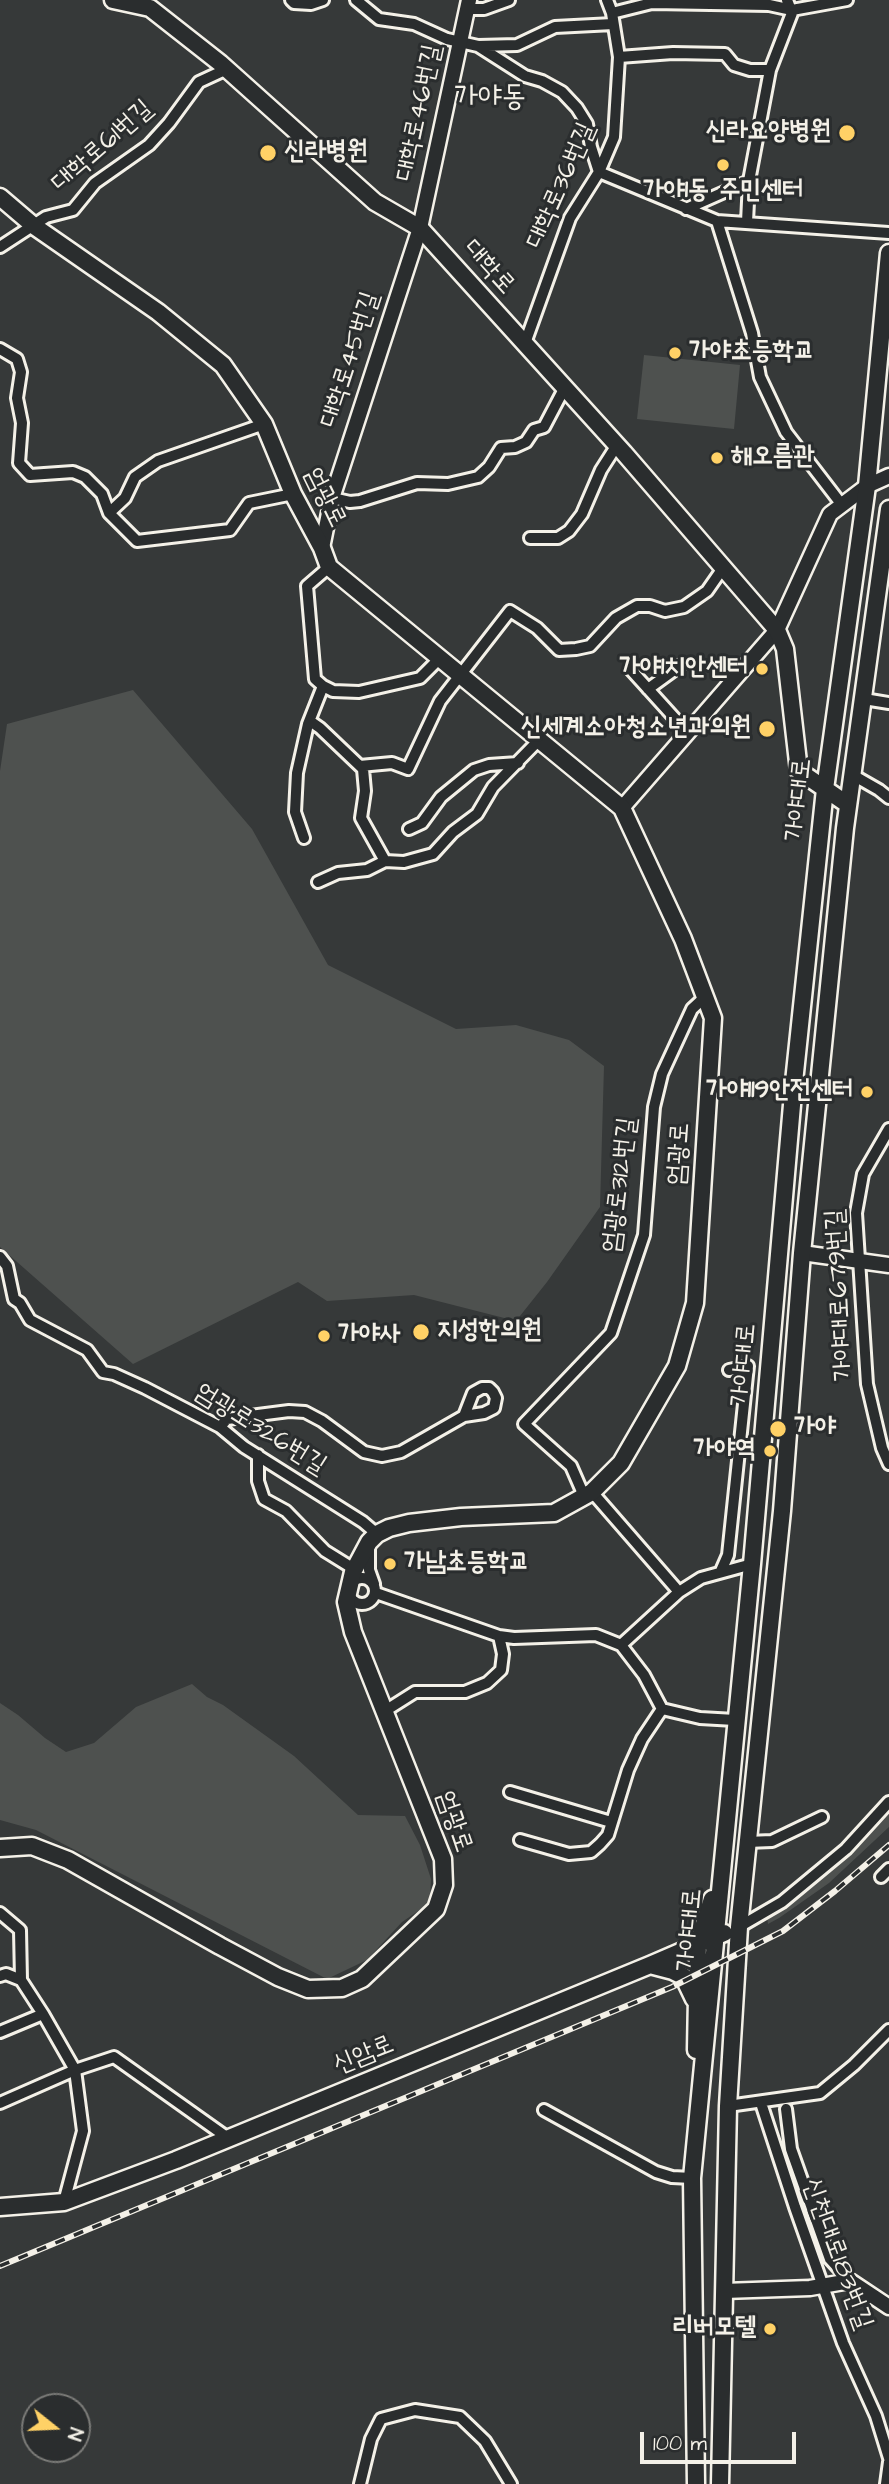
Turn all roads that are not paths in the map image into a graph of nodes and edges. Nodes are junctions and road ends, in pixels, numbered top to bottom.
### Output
1 (113, 0) edge
2 (323, 0) edge
3 (356, 0) edge
4 (509, 0) edge
5 (607, 0) edge
6 (847, 0) edge
7 (294, 1) edge
8 (154, 4) edge
9 (468, 4) edge
10 (789, 5) edge
11 (612, 18) junction
12 (460, 42) junction
13 (478, 46) junction
14 (619, 57) junction
15 (227, 69) junction
16 (769, 70) junction
17 (599, 172) junction
18 (749, 181) junction
19 (0, 197) edge
20 (686, 209) junction
21 (716, 220) junction
22 (747, 222) junction
23 (34, 226) junction
24 (420, 228) junction
25 (889, 233) edge
26 (0, 247) edge
27 (889, 253) edge
28 (524, 346) junction
29 (0, 349) edge
30 (564, 389) junction
31 (264, 424) junction
32 (617, 446) junction
33 (889, 476) edge
34 (867, 486) junction
35 (293, 494) junction
36 (332, 498) junction
37 (842, 505) junction
38 (889, 509) edge
39 (109, 513) junction
40 (530, 538) dead end
41 (322, 548) junction
42 (329, 567) junction
43 (723, 568) junction
44 (778, 631) junction
45 (440, 658) junction
46 (681, 665) dead end
47 (631, 670) dead end
48 (460, 673) junction
49 (323, 686) junction
50 (648, 689) junction
51 (863, 699) junction
52 (889, 703) edge
53 (310, 721) junction
54 (691, 730) junction
55 (540, 739) junction
56 (518, 762) junction
57 (360, 766) junction
58 (851, 775) junction
59 (825, 789) junction
60 (889, 798) edge
61 (847, 804) junction
62 (622, 808) junction
63 (409, 829) dead end
64 (304, 838) dead end
65 (385, 861) junction
66 (318, 882) dead end
67 (705, 997) junction
68 (889, 1129) edge
69 (802, 1253) junction
70 (0, 1257) edge
71 (858, 1260) junction
72 (889, 1265) edge
73 (729, 1370) dead end
74 (464, 1416) junction
75 (220, 1427) junction
76 (258, 1455) junction
77 (889, 1464) edge
78 (587, 1495) junction
79 (373, 1538) junction
80 (752, 1564) junction
81 (354, 1569) junction
82 (721, 1571) junction
83 (349, 1589) junction
84 (375, 1589) junction
85 (679, 1592) junction
86 (360, 1605) junction
87 (351, 1626) junction
88 (499, 1636) junction
89 (621, 1645) junction
90 (662, 1709) junction
91 (385, 1712) junction
92 (736, 1720) junction
93 (510, 1792) dead end
94 (889, 1802) edge
95 (822, 1816) dead end
96 (611, 1822) junction
97 (520, 1840) dead end
98 (747, 1842) junction
99 (0, 1849) edge
100 (722, 1862) junction
101 (710, 1906) junction
102 (0, 1913) edge
103 (739, 1927) junction
104 (715, 1936) junction
105 (698, 1943) junction
106 (658, 1962) junction
107 (0, 1976) edge
108 (21, 1980) junction
109 (702, 2011) junction
110 (733, 2011) junction
111 (43, 2014) junction
112 (889, 2030) edge
113 (0, 2032) edge
114 (75, 2070) junction
115 (0, 2103) edge
116 (761, 2103) junction
117 (728, 2106) junction
118 (786, 2109) dead end
119 (544, 2110) dead end
120 (228, 2138) junction
121 (692, 2178) junction
122 (64, 2202) junction
123 (0, 2207) edge
124 (850, 2281) junction
125 (824, 2286) junction
126 (724, 2291) junction
127 (889, 2307) edge
128 (889, 2460) edge
129 (694, 2479) edge
130 (360, 2484) edge
131 (511, 2484) edge
132 (720, 2484) edge
133 (886, 2484) edge

1 - 8 main road, 대학로
2 - 7 street
3 - 12 street
4 - 9 street, 대학로46번길
5 - 11 street, 대학로36번길
6 - 10 street
8 - 15 main road, 대학로
9 - 12 street, 대학로46번길
10 - 11 street
10 - 16 street
11 - 13 street
11 - 14 street, 대학로36번길
12 - 13 street
12 - 24 street, 대학로46번길
13 - 17 street
14 - 16 street
14 - 17 street, 대학로36번길
15 - 23 street, 대학로61번길
15 - 24 main road, 대학로
16 - 18 street
17 - 20 street
17 - 28 street, 대학로36번길
18 - 20 street
18 - 22 street
19 - 23 main road, 엄광로
20 - 21 street
21 - 22 street
21 - 37 street
22 - 25 street
23 - 26 street, 대학로61번길
23 - 31 main road, 엄광로
24 - 28 main road, 대학로
24 - 36 street, 대학로45번길
27 - 34 main road, 가야대로
28 - 30 main road, 대학로
29 - 39 street
30 - 32 main road, 대학로
30 - 36 street
31 - 35 main road, 엄광로
31 - 39 street
32 - 40 street
32 - 43 main road, 대학로
33 - 34 street
34 - 37 street
34 - 59 main road, 가야대로
35 - 39 street
35 - 41 main road, 엄광로
36 - 41 street, 대학로45번길
37 - 44 street
38 - 51 main road, 가야대로
41 - 42 main road, 엄광로
42 - 45 main road, 엄광로
42 - 49 street
43 - 44 main road, 대학로
43 - 48 street
44 - 54 street
44 - 59 main road, 대학로
45 - 48 main road, 엄광로
45 - 49 street
46 - 50 street
47 - 50 street
48 - 55 main road, 엄광로
48 - 57 street
49 - 53 street
50 - 54 street
51 - 52 street
51 - 58 main road, 가야대로
53 - 57 street
53 - 64 street
54 - 62 street
55 - 56 street
55 - 62 main road, 엄광로
56 - 63 street
56 - 65 street
57 - 65 street
58 - 60 street
58 - 61 main road, 가야대로
59 - 61 main road, 대학로
59 - 80 main road, 가야대로
61 - 69 main road, 가야대로
62 - 67 main road, 엄광로
65 - 66 street
67 - 78 main road, 엄광로
67 - 78 street, 엄광로312번길
68 - 71 street, 가야대로679번길
69 - 71 street
69 - 98 main road, 가야대로
70 - 75 street, 엄광로326번길
71 - 72 street
71 - 77 street, 가야대로679번길
73 - 82 street
74 - 74 street
74 - 75 street
75 - 76 street, 엄광로326번길
76 - 79 street, 엄광로326번길
76 - 81 street
78 - 79 main road, 엄광로
78 - 85 street
79 - 81 main road, 엄광로
79 - 84 street
80 - 82 street
80 - 92 main road, 가야대로
81 - 83 main road, 엄광로
82 - 85 street
83 - 84 street
83 - 86 street
83 - 87 main road, 엄광로
84 - 86 street
84 - 88 street
85 - 89 street
86 - 87 street
87 - 91 main road, 엄광로
88 - 89 street
88 - 91 street
89 - 90 street
90 - 92 street
90 - 96 street
91 - 99 main road, 엄광로
92 - 100 main road, 가야대로
93 - 96 street
94 - 103 street
95 - 98 street
96 - 97 street
98 - 103 main road, 가야대로
100 - 101 main road
100 - 104 main road, 가야대로
101 - 105 main road
101 - 106 main road
102 - 108 street
103 - 104 main road, 신암로
103 - 110 main road, 가야대로
104 - 105 main road, 신암로
104 - 109 main road, 가야대로
105 - 106 main road, 신암로
105 - 109 main road
106 - 109 main road
106 - 120 main road, 신암로
107 - 108 street
108 - 111 street
109 - 110 main road
109 - 121 main road
110 - 117 main road, 가야대로
111 - 113 street
111 - 114 street
112 - 116 street
114 - 115 street
114 - 120 street
114 - 122 street
116 - 117 street
116 - 125 street, 신천대로183번길
117 - 126 main road, 가야대로
118 - 124 street, 신천대로183번길
119 - 121 street
120 - 122 main road, 신암로
121 - 129 main road
122 - 123 main road, 신암로
124 - 125 street
124 - 127 street
125 - 126 street
125 - 128 street, 신천대로183번길
126 - 132 main road, 가야대로
128 - 133 street, 신천대로183번길
130 - 131 street

